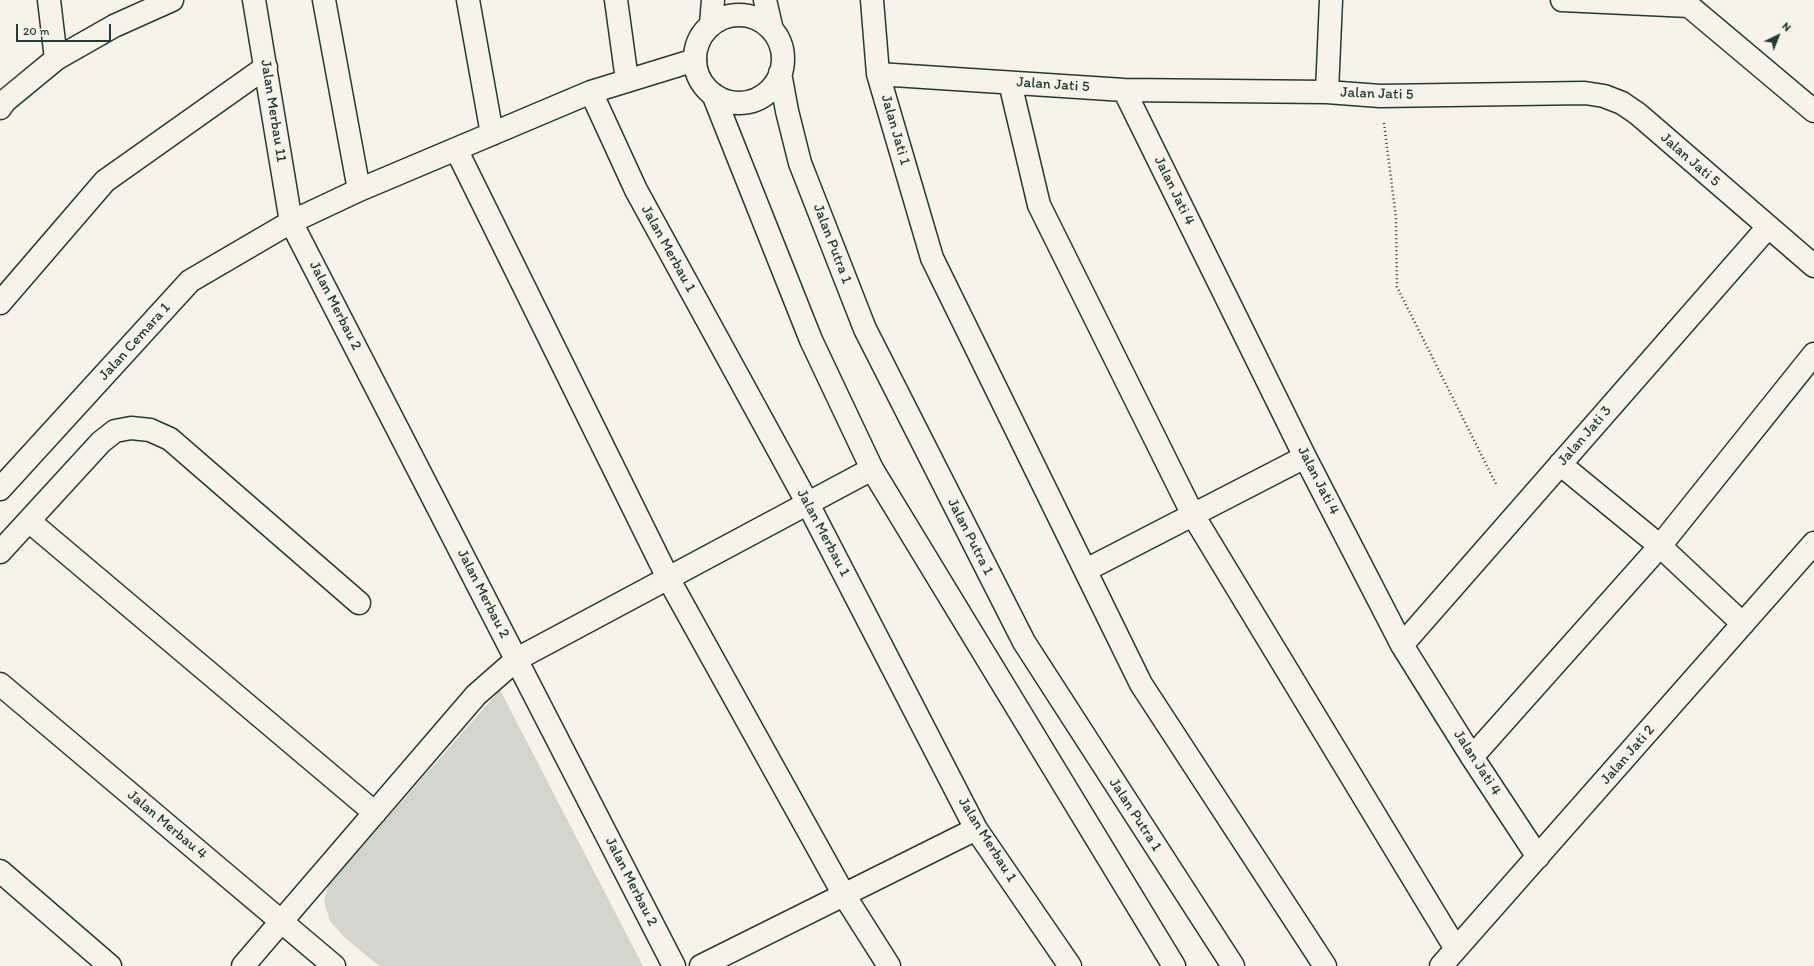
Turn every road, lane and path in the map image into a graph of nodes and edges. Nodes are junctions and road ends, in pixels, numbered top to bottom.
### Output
1 (49, 0) edge
2 (172, 0) edge
3 (254, 0) edge
4 (324, 0) edge
5 (468, 0) edge
6 (616, 0) edge
7 (713, 0) edge
8 (765, 0) edge
9 (872, 0) edge
10 (1332, 0) edge
11 (1562, 0) edge
12 (711, 25) junction
13 (772, 30) junction
14 (56, 59) junction
15 (695, 60) junction
16 (266, 67) junction
17 (780, 73) junction
18 (878, 74) junction
19 (627, 80) junction
20 (1010, 83) junction
21 (1124, 90) junction
22 (591, 92) junction
23 (1327, 92) junction
24 (712, 94) junction
25 (1380, 96) junction
26 (0, 108) edge
27 (1814, 111) edge
28 (492, 134) junction
29 (456, 149) junction
30 (359, 190) junction
31 (292, 222) junction
32 (1768, 227) junction
33 (1814, 266) edge
34 (0, 303) edge
35 (1814, 354) edge
36 (1305, 457) junction
37 (1560, 464) junction
38 (872, 470) junction
39 (1496, 484) dead end
40 (0, 489) edge
41 (808, 504) junction
42 (1192, 515) junction
43 (29, 521) junction
44 (1814, 543) edge
45 (1660, 546) junction
46 (0, 552) edge
47 (1086, 570) junction
48 (668, 578) junction
49 (359, 603) dead end
50 (1743, 624) junction
51 (1402, 645) junction
52 (517, 659) junction
53 (0, 684) edge
54 (1472, 757) junction
55 (374, 813) junction
56 (976, 829) junction
57 (1538, 857) junction
58 (0, 871) edge
59 (844, 895) junction
60 (281, 922) junction
61 (1456, 949) junction
62 (110, 966) edge
63 (243, 966) edge
64 (334, 966) edge
65 (674, 966) edge
66 (701, 966) edge
67 (889, 966) edge
68 (1070, 966) edge
69 (1174, 966) edge
70 (1233, 966) edge
71 (1325, 966) edge
72 (1441, 966) edge

1 - 14 street
2 - 14 street
3 - 16 street, Jalan Merbau 11
4 - 30 street
5 - 28 street
6 - 19 street
7 - 12 street
8 - 13 street
9 - 18 street, Jalan Jati 1
10 - 23 street
11 - 27 street
12 - 13 street
12 - 15 street
13 - 17 street
14 - 26 street
15 - 19 street, Jalan Cemara 1
15 - 24 street
16 - 31 street, Jalan Merbau 11
16 - 34 street
17 - 24 street
17 - 70 street, Jalan Putra 1
18 - 20 street, Jalan Jati 5
18 - 47 street, Jalan Jati 1
19 - 22 street, Jalan Cemara 1
20 - 21 street, Jalan Jati 5
20 - 42 street
21 - 23 street, Jalan Jati 5
21 - 36 street, Jalan Jati 4
22 - 28 street, Jalan Cemara 1
22 - 41 street, Jalan Merbau 1
23 - 25 street, Jalan Jati 5
24 - 38 street
25 - 32 street, Jalan Jati 5
25 - 39 path
28 - 29 street, Jalan Cemara 1
29 - 30 street, Jalan Cemara 1
29 - 48 street
30 - 31 street, Jalan Cemara 1
31 - 40 street, Jalan Cemara 1
31 - 52 street, Jalan Merbau 2
32 - 33 street, Jalan Jati 5
32 - 37 street, Jalan Jati 3
35 - 45 street
36 - 42 street
36 - 51 street, Jalan Jati 4
37 - 45 street
37 - 51 street, Jalan Jati 3
38 - 41 street
38 - 69 street
41 - 48 street
41 - 56 street, Jalan Merbau 1
42 - 47 street
42 - 61 street
43 - 46 street
43 - 49 street
43 - 55 street
44 - 50 street, Jalan Jati 2
45 - 50 street
45 - 54 street
47 - 71 street, Jalan Jati 1
48 - 52 street
48 - 59 street
50 - 57 street, Jalan Jati 2
51 - 54 street, Jalan Jati 4
52 - 55 street
52 - 65 street, Jalan Merbau 2
53 - 60 street, Jalan Merbau 4
54 - 57 street, Jalan Jati 4
55 - 60 street
56 - 59 street
56 - 68 street, Jalan Merbau 1
57 - 61 street, Jalan Jati 2
58 - 62 street
59 - 66 street
59 - 67 street
60 - 63 street
60 - 64 street, Jalan Merbau 4
61 - 72 street, Jalan Jati 2

